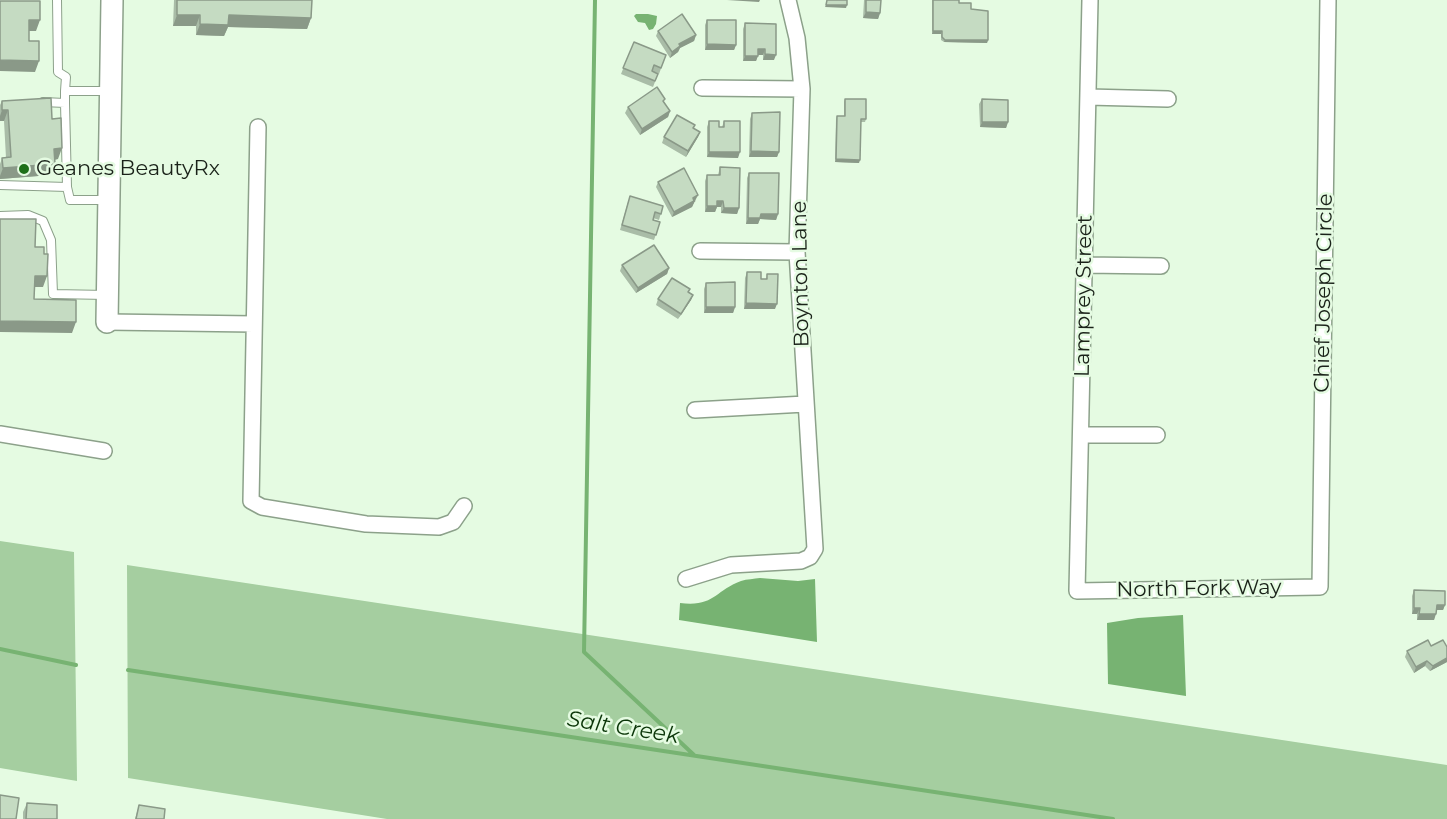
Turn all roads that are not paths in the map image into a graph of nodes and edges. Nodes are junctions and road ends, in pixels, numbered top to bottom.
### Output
1 (57, 0) edge
2 (112, 0) edge
3 (788, 0) edge
4 (1090, 0) edge
5 (1328, 0) edge
6 (702, 88) dead end
7 (802, 89) junction
8 (65, 90) junction
9 (111, 92) junction
10 (1088, 97) junction
11 (1168, 99) dead end
12 (33, 102) edge
13 (65, 103) junction
14 (258, 127) dead end
15 (0, 185) edge
16 (66, 187) junction
17 (109, 200) junction
18 (0, 216) edge
19 (700, 251) dead end
20 (798, 252) junction
21 (1084, 265) junction
22 (1161, 266) dead end
23 (107, 296) junction
24 (107, 322) joint
25 (254, 324) junction
26 (805, 405) junction
27 (695, 410) dead end
28 (0, 434) edge
29 (1081, 435) junction
30 (1157, 435) dead end
31 (104, 451) dead end
32 (464, 506) dead end
33 (686, 579) dead end
34 (1320, 586) joint
35 (1077, 591) joint

1 - 8 lane
2 - 9 street
3 - 7 street, Boynton Lane
4 - 10 street, Lamprey Street
5 - 34 street, Chief Joseph Circle
6 - 7 street
7 - 20 street, Boynton Lane
8 - 9 lane
8 - 13 lane
9 - 17 street
10 - 11 street
10 - 21 street, Lamprey Street
12 - 13 lane
13 - 16 lane
14 - 25 street
15 - 16 lane
16 - 17 lane
17 - 23 street
18 - 23 lane
19 - 20 street
20 - 26 street, Boynton Lane
21 - 22 street
21 - 29 street, Lamprey Street
23 - 24 street
24 - 25 street
25 - 32 street
26 - 27 street
26 - 33 street, Boynton Lane
28 - 31 street
29 - 30 street
29 - 35 street, Lamprey Street
34 - 35 street, North Fork Way

